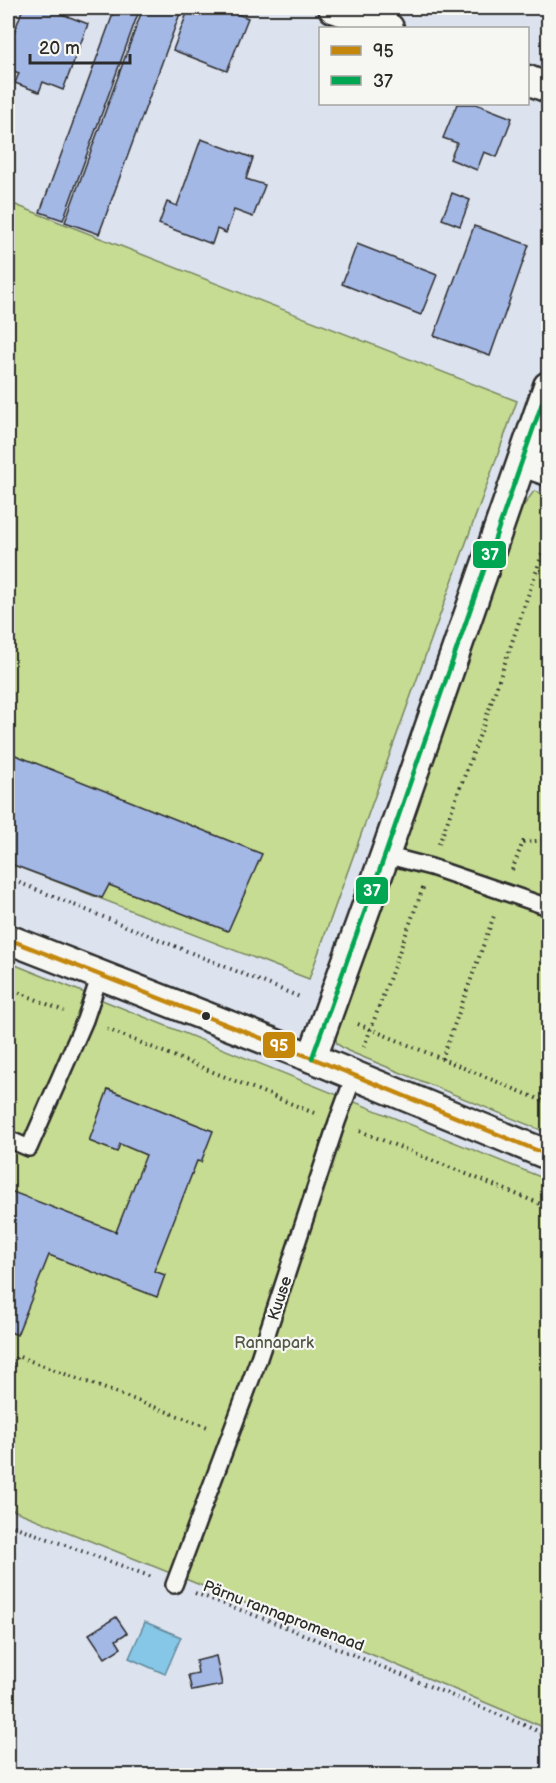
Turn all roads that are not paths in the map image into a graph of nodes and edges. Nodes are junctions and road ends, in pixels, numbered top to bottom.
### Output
1 (333, 8) edge
2 (386, 27) edge
3 (529, 80) edge
4 (549, 88) edge
5 (549, 386) edge
6 (522, 462) junction
7 (549, 471) edge
8 (385, 855) junction
9 (549, 907) edge
10 (8, 939) edge
11 (100, 975) junction
12 (312, 1058) junction
13 (354, 1076) junction
14 (8, 1140) edge
15 (549, 1155) edge
16 (174, 1585) road end

1 - 2 street
3 - 4 street
5 - 6 street
6 - 7 street
6 - 8 street
8 - 9 lane
8 - 12 street
10 - 11 street
11 - 12 street
11 - 14 lane
12 - 13 street
13 - 15 street
13 - 16 lane, Kuuse

